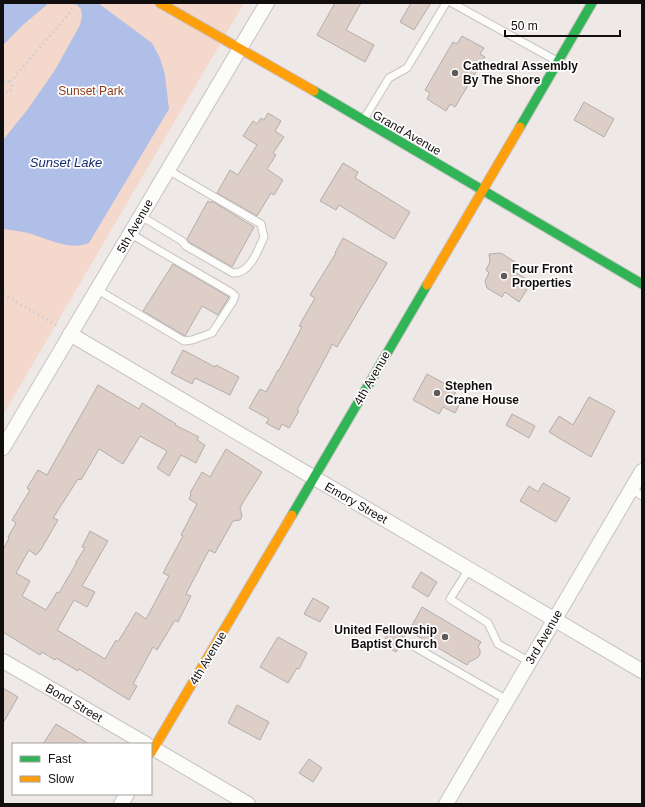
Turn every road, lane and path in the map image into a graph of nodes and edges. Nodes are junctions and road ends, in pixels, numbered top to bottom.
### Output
1 (160, 3) edge
2 (267, 3) edge
3 (446, 3) edge
4 (452, 3) edge
5 (592, 3) edge
6 (74, 4) edge
7 (240, 48) junction
8 (558, 61) junction
9 (3, 81) edge
10 (10, 82) junction
11 (3, 93) edge
12 (363, 121) junction
13 (168, 170) junction
14 (482, 190) junction
15 (141, 216) junction
16 (131, 234) junction
17 (642, 284) edge
18 (98, 290) junction
19 (3, 294) edge
20 (70, 334) junction
21 (3, 448) edge
22 (642, 471) edge
23 (313, 478) junction
24 (637, 492) edge
25 (469, 569) junction
26 (555, 619) junction
27 (415, 646) dead end
28 (3, 661) edge
29 (530, 662) junction
30 (642, 671) edge
31 (508, 700) junction
32 (142, 743) edge
33 (152, 745) edge
34 (152, 749) edge
35 (126, 795) edge
36 (121, 804) edge
37 (248, 804) edge
38 (446, 804) edge

1 - 7 street, Grand Avenue
2 - 7 street, 5th Avenue
3 - 12 lane
4 - 8 lane
5 - 8 street, 4th Avenue
6 - 10 path
7 - 12 street, Grand Avenue
7 - 13 street, 5th Avenue
8 - 14 street, 4th Avenue
9 - 10 path
10 - 11 path
12 - 14 street, Grand Avenue
13 - 15 street, 5th Avenue
13 - 15 lane
14 - 17 street, Grand Avenue
14 - 23 street, 4th Avenue
15 - 16 street, 5th Avenue
16 - 18 street, 5th Avenue
16 - 18 lane
18 - 20 street, 5th Avenue
19 - 20 path
20 - 21 street, 5th Avenue
20 - 23 street, Emory Street
22 - 24 street, 3rd Avenue
23 - 25 street, Emory Street
23 - 33 street, 4th Avenue
24 - 26 street, 3rd Avenue
25 - 26 street, Emory Street
25 - 29 lane
26 - 29 street, 3rd Avenue
26 - 30 street, Emory Street
27 - 31 lane
28 - 32 street, Bond Street
29 - 31 street, 3rd Avenue
31 - 38 street, 3rd Avenue
34 - 37 street, Bond Street
35 - 36 street

